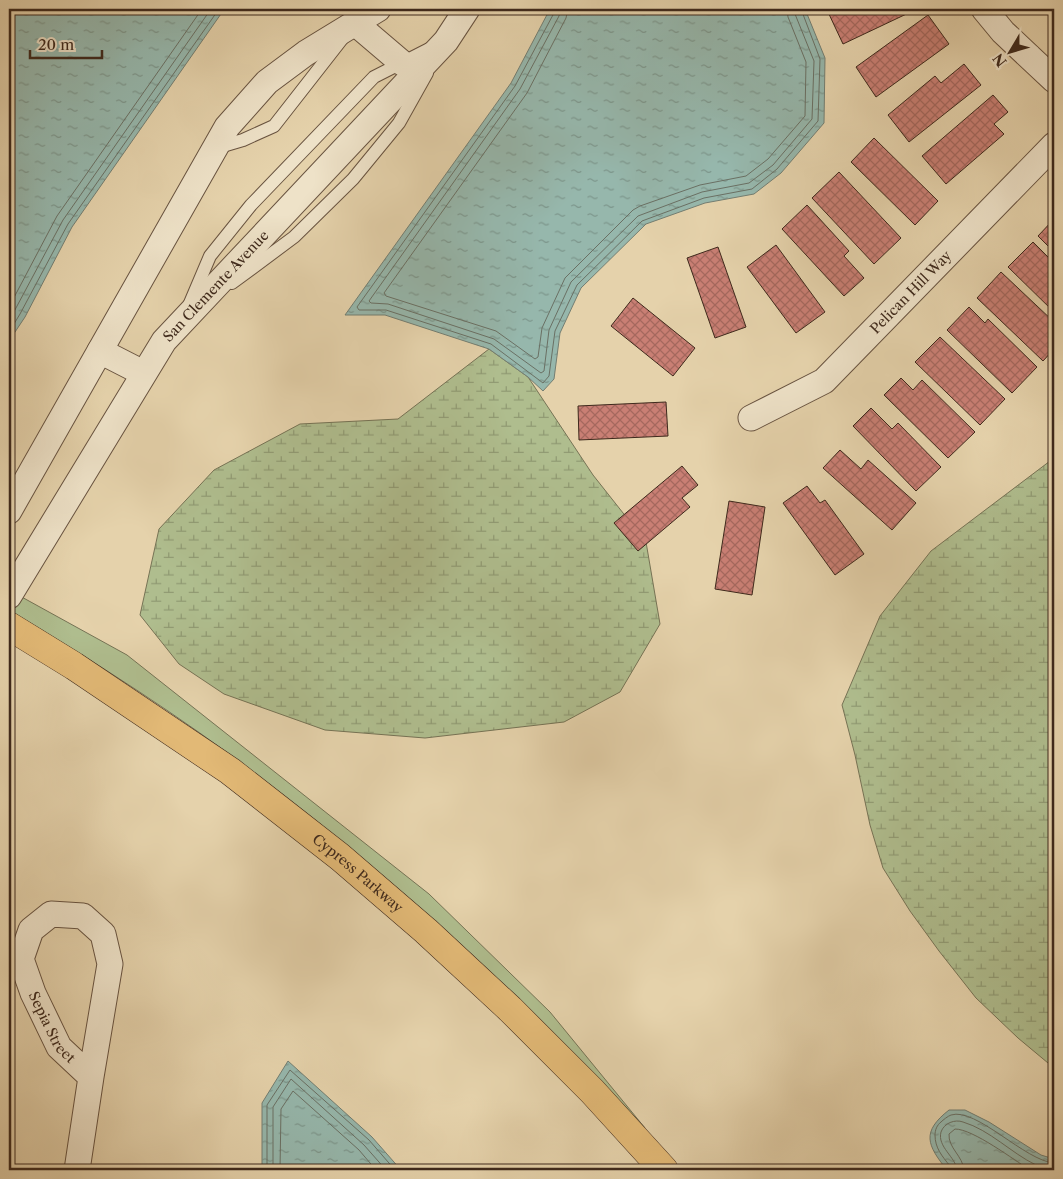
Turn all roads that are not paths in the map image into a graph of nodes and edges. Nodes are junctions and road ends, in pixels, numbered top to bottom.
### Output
1 (378, 9) edge
2 (467, 9) edge
3 (984, 9) edge
4 (355, 23) junction
5 (446, 41) junction
6 (402, 63) junction
7 (1054, 80) edge
8 (1054, 145) edge
9 (214, 148) junction
10 (184, 319) junction
11 (100, 351) junction
12 (143, 374) junction
13 (751, 418) dead end
14 (9, 511) edge
15 (9, 596) edge
16 (9, 626) edge
17 (90, 1077) junction
18 (77, 1170) edge
19 (664, 1170) edge

1 - 4 street
2 - 5 street, San Clemente Avenue
3 - 7 street
4 - 6 street
4 - 9 street
4 - 9 lane
5 - 6 lane
5 - 10 street, San Clemente Avenue
6 - 10 lane
8 - 13 street, Pelican Hill Way
9 - 11 street
10 - 12 street, San Clemente Avenue
11 - 12 street
11 - 14 street
12 - 15 street, San Clemente Avenue
16 - 19 main road, Cypress Parkway
17 - 17 street, Sepia Street
17 - 18 street, Sepia Street

